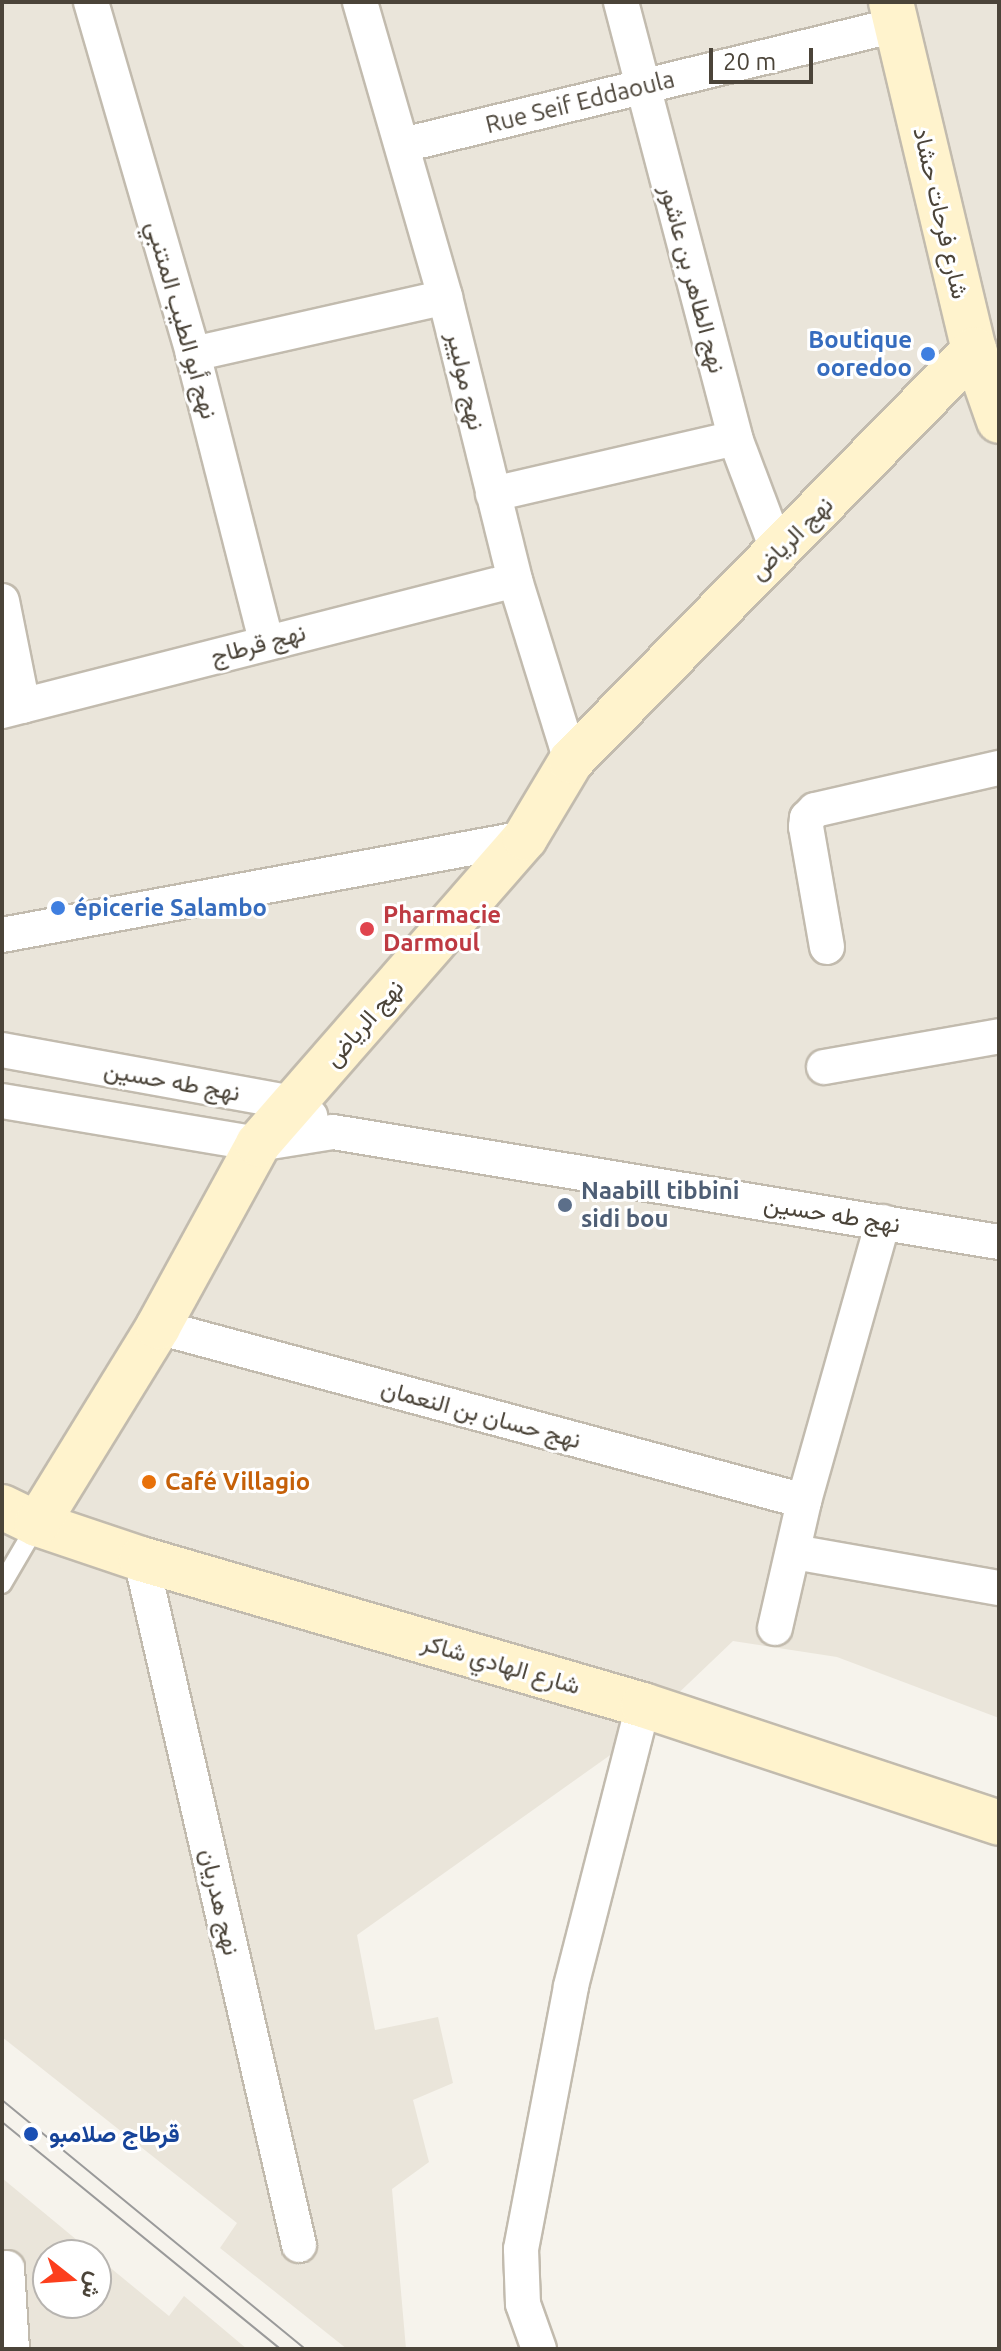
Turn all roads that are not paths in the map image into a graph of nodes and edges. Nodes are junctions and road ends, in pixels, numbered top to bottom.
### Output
1 (91, 2) edge
2 (360, 2) edge
3 (621, 2) edge
4 (894, 13) edge
5 (643, 86) junction
6 (403, 145) junction
7 (445, 297) junction
8 (974, 350) junction
9 (193, 354) junction
10 (999, 421) edge
11 (735, 438) junction
12 (493, 494) junction
13 (778, 552) junction
14 (515, 580) junction
15 (2, 601) edge
16 (266, 641) junction
17 (12, 709) edge
18 (571, 761) junction
19 (999, 768) edge
20 (525, 838) junction
21 (2, 935) edge
22 (827, 947) dead end
23 (999, 1036) edge
24 (2, 1050) edge
25 (824, 1067) dead end
26 (2, 1101) edge
27 (294, 1103) junction
28 (333, 1132) junction
29 (258, 1144) junction
30 (883, 1222) junction
31 (999, 1242) edge
32 (158, 1327) junction
33 (804, 1501) junction
34 (20, 1515) edge
35 (794, 1552) junction
36 (141, 1559) junction
37 (2, 1584) edge
38 (999, 1588) edge
39 (775, 1628) dead end
40 (643, 1705) junction
41 (999, 1823) edge
42 (299, 2245) dead end
43 (7, 2268) dead end
44 (12, 2349) edge
45 (539, 2349) edge

1 - 9 street, نهج أبو الطيب المتنبي
2 - 6 street, نهج موليير
3 - 5 street, نهج الطاهر بن عاشور
4 - 5 street, Rue Seif Eddaoula
4 - 8 street, شارع فرحات حشاد
5 - 6 street, Rue Seif Eddaoula
5 - 11 street, نهج الطاهر بن عاشور
6 - 7 street, نهج موليير
7 - 9 street
7 - 12 street, نهج موليير
8 - 10 street, شارع فرحات حشاد
8 - 13 street, نهج الرياض
9 - 16 street, نهج أبو الطيب المتنبي
11 - 12 street
11 - 13 street, نهج الطاهر بن عاشور
12 - 14 street, نهج موليير
13 - 18 street, نهج الرياض
14 - 16 street, نهج قرطاج
14 - 18 street, نهج موليير
15 - 17 street
16 - 17 street, نهج قرطاج
18 - 20 street, نهج الرياض
19 - 22 street
20 - 21 street
20 - 27 street, نهج الرياض
23 - 25 street
24 - 27 street, نهج طه حسين
26 - 29 street, نهج طه حسين
27 - 28 street, نهج طه حسين
27 - 29 street, نهج الرياض
28 - 29 street, نهج طه حسين
28 - 30 street, نهج طه حسين
29 - 32 street, نهج الرياض
30 - 31 street, نهج طه حسين
30 - 33 street
32 - 33 street, نهج حسان بن النعمان
32 - 34 street, نهج الرياض
33 - 35 street
34 - 36 street, شارع الهادي شاكر
34 - 37 lane, نهج الرياض
35 - 38 street
35 - 39 street
36 - 40 street, شارع الهادي شاكر
36 - 42 street, نهج هدريان
40 - 41 street, شارع الهادي شاكر
40 - 45 street
43 - 44 street

